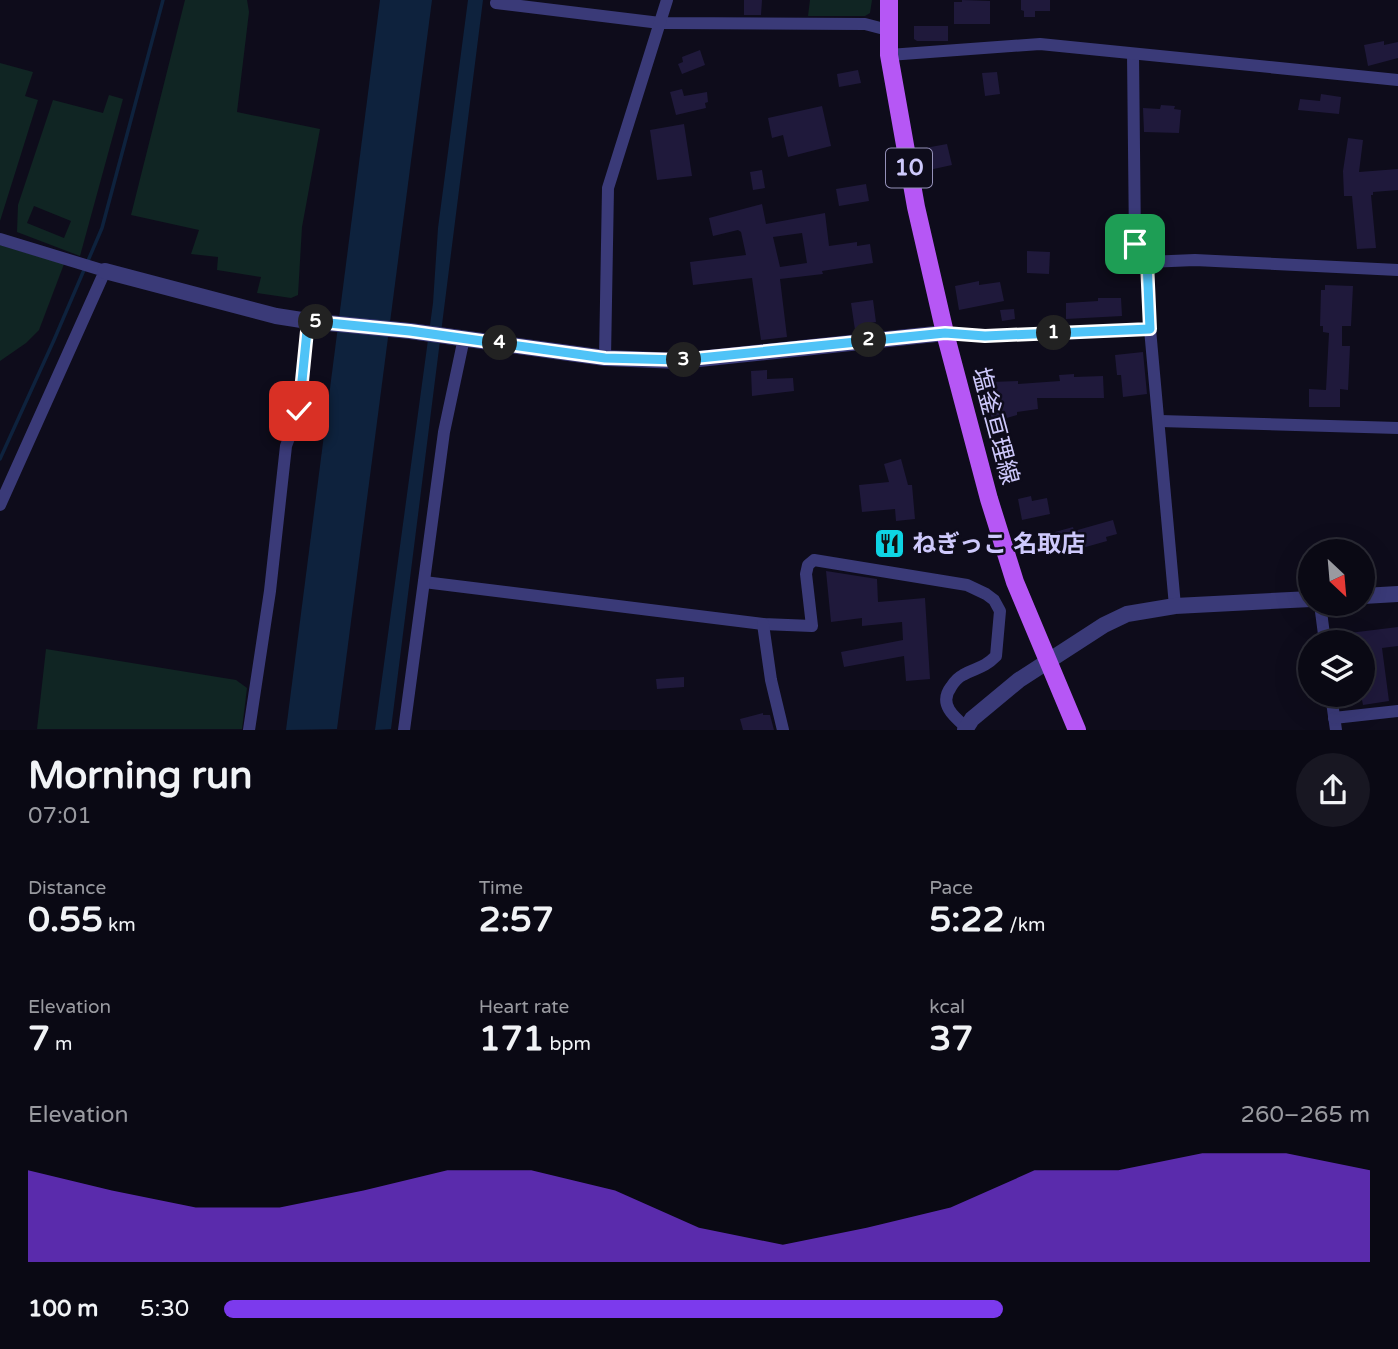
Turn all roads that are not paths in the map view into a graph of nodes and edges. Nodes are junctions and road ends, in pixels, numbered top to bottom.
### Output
1 (667, 0) edge
2 (889, 0) edge
3 (496, 3) dead end
4 (660, 23) junction
5 (888, 30) junction
6 (1133, 54) junction
7 (888, 55) junction
8 (1398, 80) edge
9 (0, 239) edge
10 (1147, 262) junction
11 (101, 270) junction
12 (1398, 270) edge
13 (308, 321) junction
14 (1150, 329) junction
15 (945, 333) junction
16 (461, 338) junction
17 (605, 358) junction
18 (1160, 421) junction
19 (1398, 428) edge
20 (0, 505) edge
21 (424, 582) junction
22 (1398, 594) edge
23 (1376, 595) edge
24 (1298, 600) edge
25 (1175, 606) junction
26 (763, 624) junction
27 (1047, 661) junction
28 (1398, 711) edge
29 (1335, 724) edge
30 (966, 729) edge
31 (249, 730) edge
32 (404, 730) edge
33 (783, 730) edge
34 (1077, 730) edge

1 - 4 street
2 - 5 main road, 塩釜亘理線 / 10
3 - 4 street
4 - 5 street
4 - 17 street
5 - 7 main road, 塩釜亘理線 / 10
6 - 7 street
6 - 8 street
6 - 10 street
7 - 15 main road, 塩釜亘理線 / 10
9 - 11 street
10 - 12 street
10 - 14 street
11 - 13 street
11 - 20 street
13 - 16 street
13 - 31 street
14 - 15 street
14 - 18 street
15 - 17 street
15 - 27 main road, 塩釜亘理線 / 10
16 - 17 street
16 - 21 street
18 - 19 street
18 - 25 street
21 - 26 street
21 - 32 street
22 - 23 street
24 - 25 street
25 - 27 street
26 - 30 street
26 - 33 street
27 - 30 street
27 - 34 main road, 塩釜亘理線 / 10
28 - 29 street

